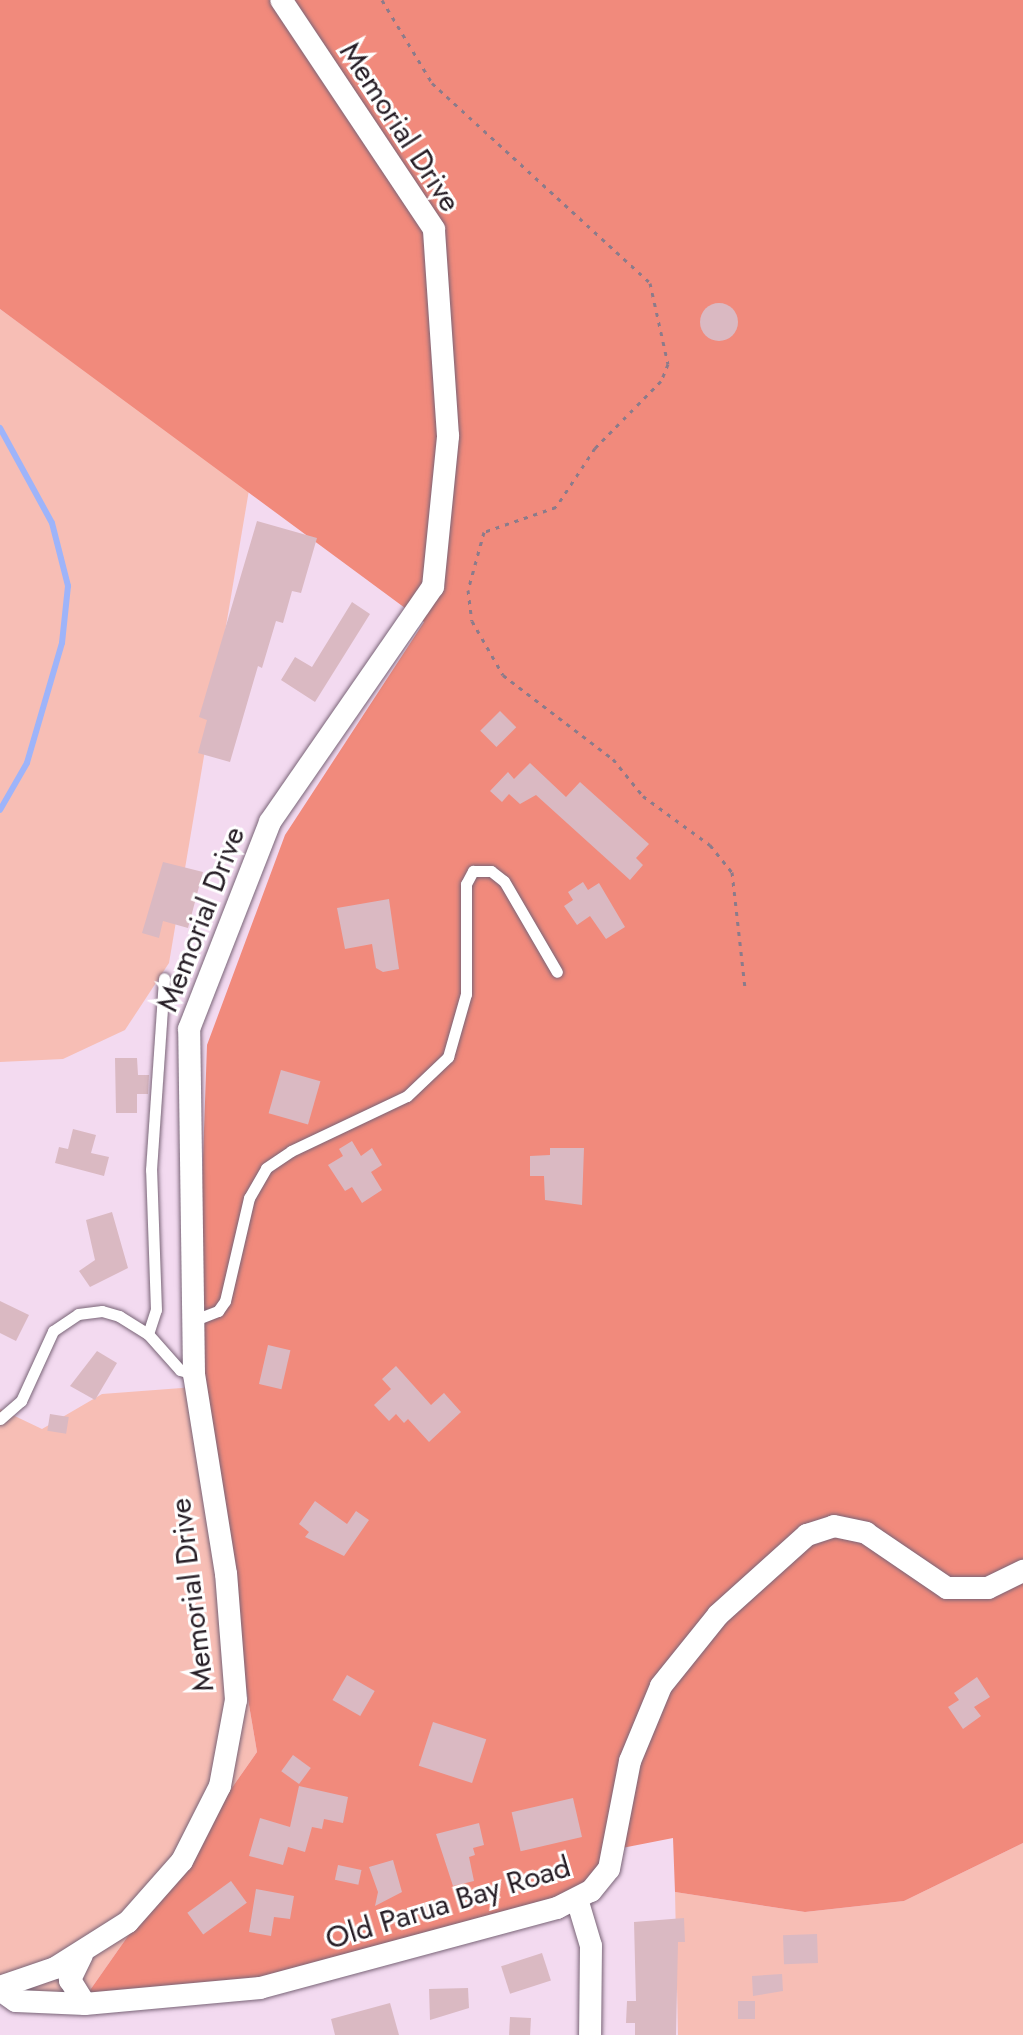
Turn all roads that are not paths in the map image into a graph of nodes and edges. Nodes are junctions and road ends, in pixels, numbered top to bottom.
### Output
1 (281, 0) edge
2 (557, 972) dead end
3 (164, 978) dead end
4 (192, 1321) junction
5 (148, 1334) junction
6 (194, 1374) junction
7 (0, 1419) edge
8 (1023, 1571) edge
9 (577, 1899) junction
10 (82, 1955) junction
11 (0, 1988) edge
12 (85, 2004) junction
13 (590, 2035) edge

1 - 4 street, Memorial Drive
2 - 4 lane
3 - 5 lane
4 - 6 street, Memorial Drive
5 - 6 lane
5 - 7 lane
6 - 10 street, Memorial Drive
8 - 9 street, Old Parua Bay Road
9 - 12 street, Old Parua Bay Road
9 - 13 street
10 - 11 street, Memorial Drive
10 - 12 street
11 - 12 street, Old Parua Bay Road

